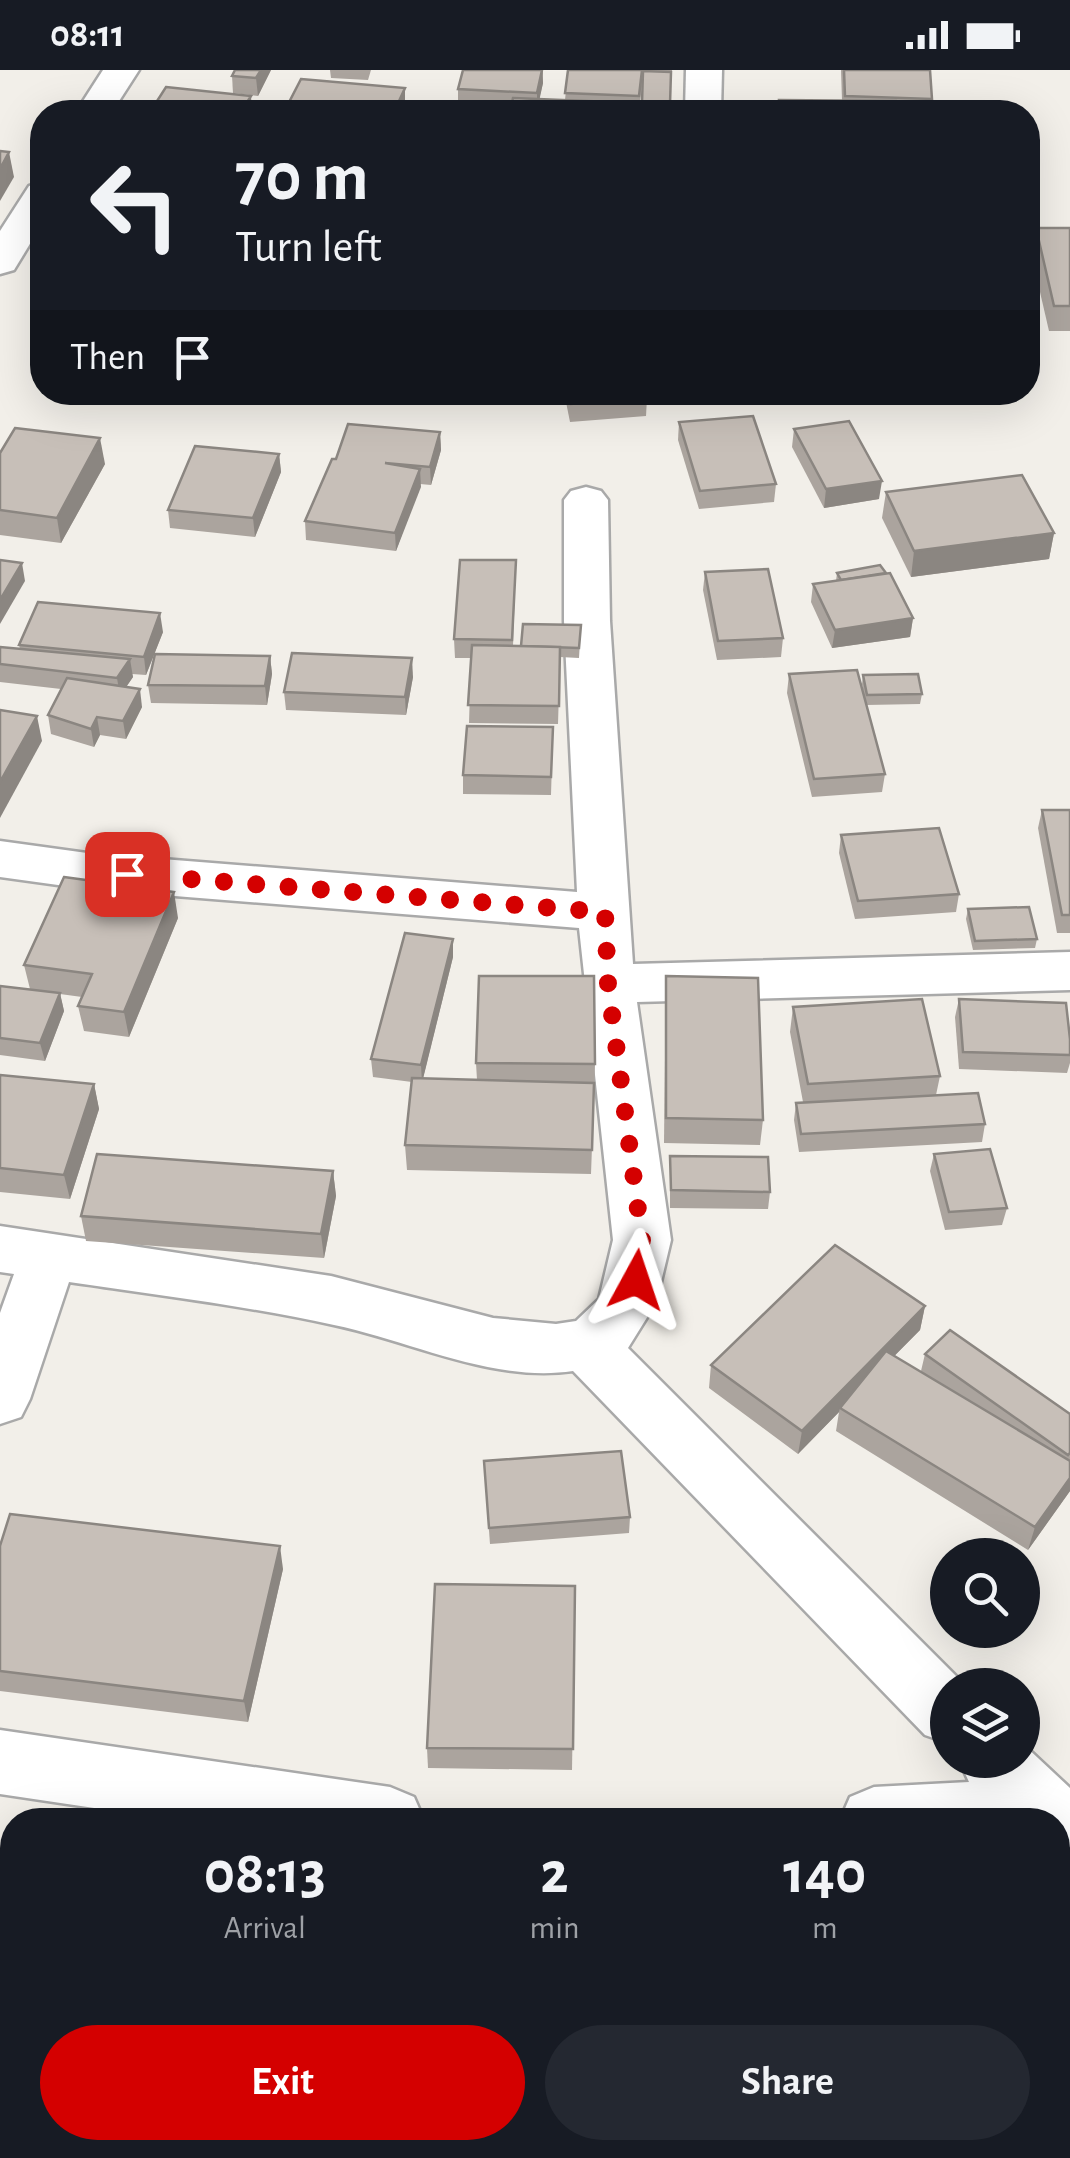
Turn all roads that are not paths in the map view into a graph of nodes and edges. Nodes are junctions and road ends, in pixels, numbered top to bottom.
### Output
1 (121, 70) edge
2 (704, 70) edge
3 (102, 100) edge
4 (703, 100) edge
5 (30, 213) edge
6 (0, 262) edge
7 (586, 500) dead end
8 (0, 859) edge
9 (605, 912) junction
10 (1070, 971) edge
11 (608, 984) junction
12 (24, 1253) edge
13 (586, 1345) junction
14 (0, 1399) edge
15 (930, 1696) edge
16 (0, 1762) edge
17 (1012, 1778) edge
18 (309, 1808) edge
19 (1043, 1808) edge

1 - 3 street
2 - 4 street
5 - 6 street
7 - 9 street
8 - 9 street
9 - 11 street
10 - 11 street
11 - 13 street
12 - 13 street
12 - 14 street
13 - 15 street
16 - 18 street
17 - 19 street

